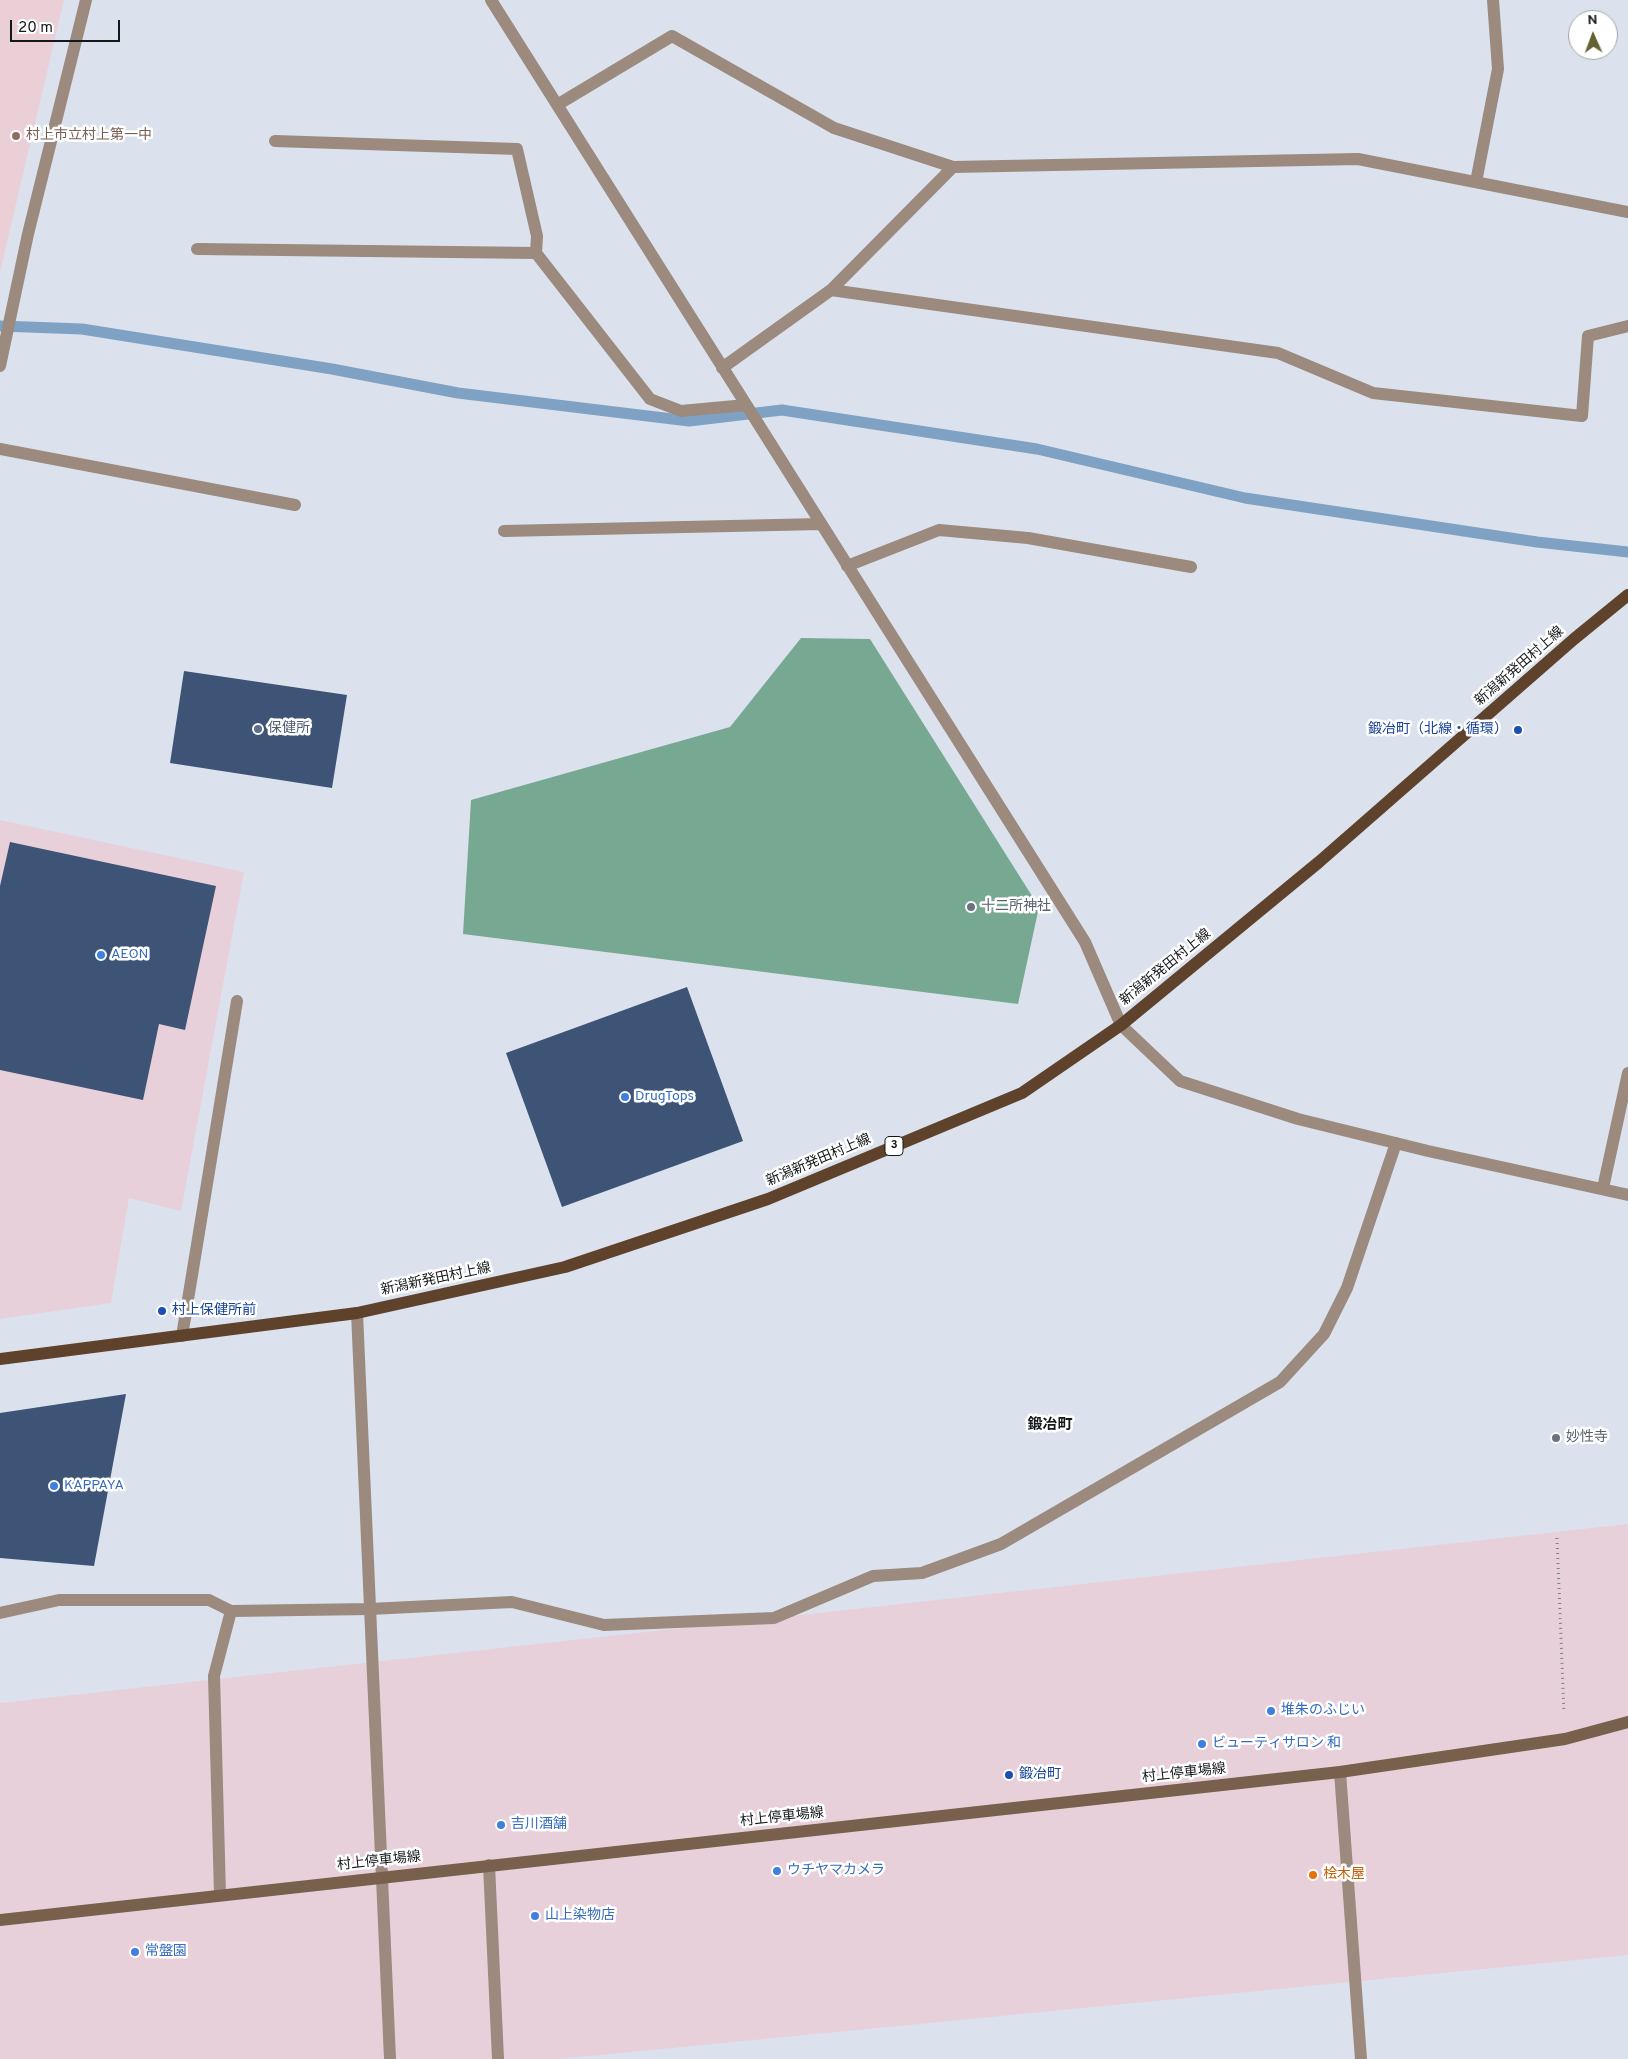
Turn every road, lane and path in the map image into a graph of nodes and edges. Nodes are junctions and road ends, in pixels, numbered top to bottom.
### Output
1 (86, 0) edge
2 (490, 0) edge
3 (1493, 0) edge
4 (557, 105) junction
5 (275, 141) dead end
6 (953, 167) junction
7 (1476, 182) junction
8 (1628, 212) edge
9 (197, 249) dead end
10 (536, 253) junction
11 (831, 290) junction
12 (1628, 326) edge
13 (0, 366) edge
14 (722, 368) junction
15 (746, 405) junction
16 (0, 449) edge
17 (295, 505) dead end
18 (821, 524) junction
19 (504, 531) dead end
20 (847, 566) junction
21 (1191, 567) dead end
22 (1628, 595) edge
23 (237, 1001) dead end
24 (1121, 1025) junction
25 (1628, 1073) edge
26 (1396, 1143) junction
27 (1603, 1188) junction
28 (1628, 1195) edge
29 (357, 1312) junction
30 (182, 1336) junction
31 (0, 1359) edge
32 (1557, 1538) dead end
33 (370, 1608) junction
34 (231, 1611) junction
35 (0, 1613) edge
36 (1628, 1722) edge
37 (1565, 1739) junction
38 (1340, 1772) junction
39 (489, 1866) junction
40 (382, 1876) junction
41 (220, 1894) junction
42 (0, 1920) edge
43 (390, 2059) edge
44 (498, 2059) edge
45 (1361, 2059) edge

1 - 13 street
2 - 4 street
3 - 7 street
4 - 6 street
4 - 14 street
5 - 10 street
6 - 7 street
6 - 11 street
7 - 8 street
9 - 10 street
10 - 15 street
11 - 12 street
11 - 14 street
14 - 15 street
15 - 18 street
16 - 17 street
18 - 19 street
18 - 20 street
20 - 21 street
20 - 24 street
22 - 24 main road, 新潟新発田村上線 / 3
23 - 30 street
24 - 26 street
24 - 29 main road, 新潟新発田村上線 / 3
25 - 27 street
26 - 27 street
26 - 33 street
27 - 28 street
29 - 30 main road, 新潟新発田村上線 / 3
29 - 33 street
30 - 31 main road, 新潟新発田村上線 / 3
32 - 37 path
33 - 34 street
33 - 40 street
34 - 35 street
34 - 41 street
36 - 37 main road, 村上停車場線
37 - 38 main road, 村上停車場線
38 - 39 main road, 村上停車場線
38 - 45 street
39 - 40 main road, 村上停車場線
39 - 44 street
40 - 41 main road, 村上停車場線
40 - 43 street
41 - 42 main road, 村上停車場線

